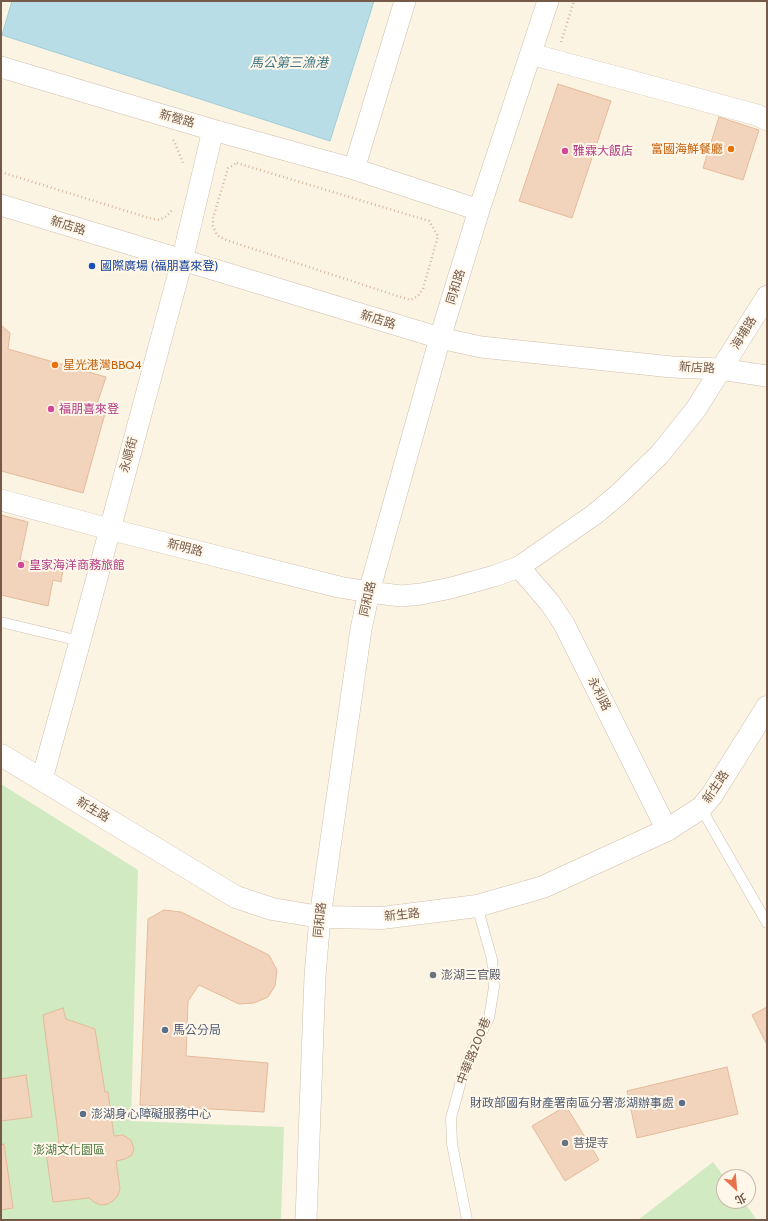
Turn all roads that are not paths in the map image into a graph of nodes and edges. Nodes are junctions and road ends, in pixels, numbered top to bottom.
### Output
1 (405, 1) edge
2 (548, 1) edge
3 (531, 54) junction
4 (1, 67) edge
5 (767, 120) edge
6 (213, 130) junction
7 (354, 169) junction
8 (1, 205) edge
9 (479, 210) junction
10 (182, 261) junction
11 (767, 296) edge
12 (440, 338) junction
13 (720, 369) junction
14 (767, 376) edge
15 (1, 500) edge
16 (109, 529) junction
17 (519, 567) junction
18 (369, 592) junction
19 (1, 622) edge
20 (80, 641) junction
21 (767, 707) edge
22 (1, 755) edge
23 (42, 779) junction
24 (701, 808) junction
25 (667, 830) junction
26 (477, 906) junction
27 (320, 917) junction
28 (767, 923) edge
29 (306, 1220) edge
30 (467, 1220) edge

1 - 7 street
2 - 3 street, 同和路
3 - 5 street
3 - 9 street, 同和路
4 - 6 street, 新營路
6 - 7 street, 新營路
6 - 10 street, 永順街
7 - 9 street, 新營路
8 - 10 street, 新店路
9 - 12 street, 同和路
10 - 12 street, 新店路
10 - 16 street, 永順街
11 - 13 street, 海埔路
12 - 13 street, 新店路
12 - 18 street, 同和路
13 - 14 street, 新店路
13 - 17 street, 海埔路
15 - 16 street, 新明路
16 - 18 street, 新明路
16 - 20 street, 永順街
17 - 18 street, 新明路
17 - 25 street, 永利路
18 - 27 street, 同和路
19 - 20 lane
20 - 23 street, 永順街
21 - 24 main road, 新生路
22 - 23 main road, 新生路
23 - 27 main road, 新生路
24 - 25 main road, 新生路
24 - 28 lane
25 - 26 main road, 新生路
26 - 27 main road, 新生路
26 - 30 lane, 中華路200巷
27 - 29 street, 同和路

